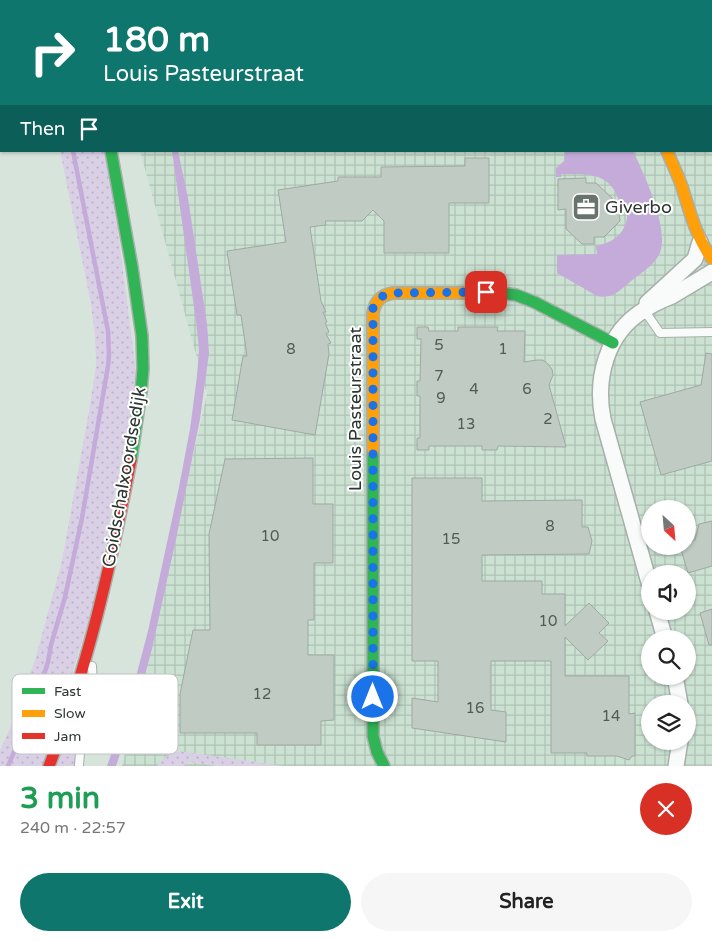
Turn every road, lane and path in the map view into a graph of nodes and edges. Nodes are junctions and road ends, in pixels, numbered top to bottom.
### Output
1 (111, 152) edge
2 (667, 152) edge
3 (684, 161) dead end
4 (705, 237) junction
5 (712, 259) edge
6 (712, 272) edge
7 (642, 311) junction
8 (712, 332) edge
9 (613, 343) junction
10 (644, 565) edge
11 (89, 645) junction
12 (81, 674) edge
13 (92, 674) edge
14 (679, 750) edge
15 (54, 754) edge
16 (49, 766) edge
17 (384, 766) edge
18 (676, 766) edge

1 - 11 street, Goidschalxoordsedijk
2 - 4 street
3 - 4 street
4 - 5 street
4 - 7 street
6 - 7 street
7 - 8 lane
7 - 9 street
9 - 10 street
9 - 17 street, Louis Pasteurstraat
11 - 12 street, Goidschalxoordsedijk
11 - 13 lane
14 - 18 street
15 - 16 street, Goidschalxoordsedijk

